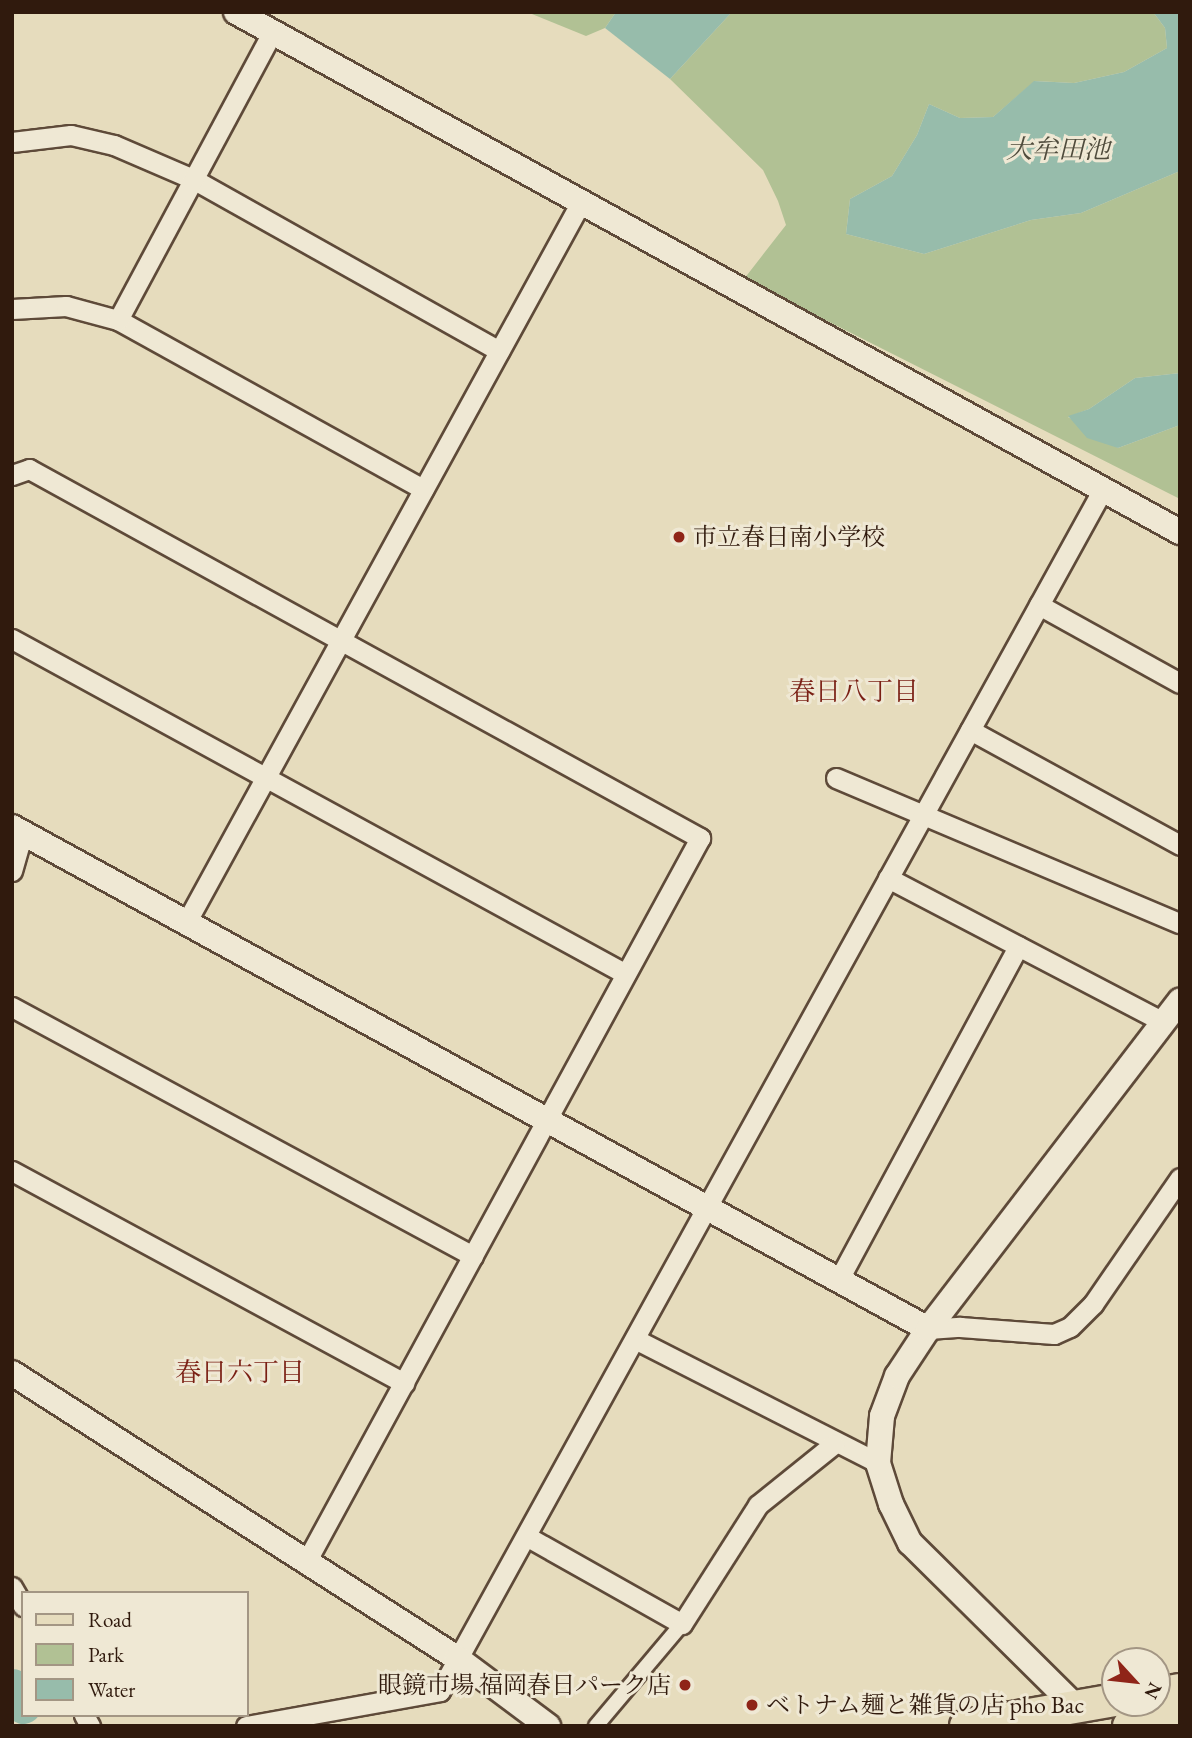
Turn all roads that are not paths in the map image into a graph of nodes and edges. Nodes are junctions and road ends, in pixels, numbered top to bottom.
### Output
1 (236, 12) edge
2 (272, 33) junction
3 (12, 142) edge
4 (193, 179) junction
5 (580, 202) junction
6 (12, 309) edge
7 (118, 320) junction
8 (499, 351) junction
9 (12, 475) edge
10 (424, 489) junction
11 (1102, 489) junction
12 (1180, 532) edge
13 (1039, 605) junction
14 (342, 638) junction
15 (12, 639) edge
16 (1180, 683) edge
17 (970, 730) junction
18 (836, 778) dead end
19 (264, 779) junction
20 (923, 816) junction
21 (18, 829) edge
22 (1180, 845) edge
23 (12, 871) edge
24 (888, 878) junction
25 (187, 921) junction
26 (1180, 923) edge
27 (1018, 946) junction
28 (626, 974) junction
29 (1180, 1001) edge
30 (12, 1007) edge
31 (1164, 1022) junction
32 (547, 1120) junction
33 (12, 1171) edge
34 (1180, 1178) edge
35 (707, 1207) junction
36 (473, 1256) junction
37 (839, 1279) junction
38 (928, 1329) junction
39 (635, 1339) junction
40 (12, 1373) edge
41 (404, 1383) junction
42 (834, 1444) junction
43 (878, 1463) junction
44 (526, 1536) junction
45 (305, 1564) junction
46 (12, 1587) edge
47 (21, 1603) edge
48 (682, 1624) junction
49 (457, 1658) junction
50 (1101, 1702) edge
51 (1075, 1706) junction
52 (1180, 1718) edge
53 (247, 1726) edge
54 (548, 1726) edge
55 (596, 1726) edge
56 (966, 1726) edge
57 (1129, 1726) edge

1 - 2 street
2 - 4 street
2 - 5 street
3 - 4 street
4 - 7 street
4 - 8 street
5 - 8 street
5 - 11 street
6 - 7 street
7 - 10 street
8 - 10 street
9 - 14 street
10 - 14 street
11 - 12 street
11 - 13 street
13 - 16 street
13 - 17 street
14 - 19 street
14 - 28 street
15 - 19 street
17 - 20 street
17 - 22 street
18 - 20 street
19 - 25 street
19 - 28 street
20 - 24 street
20 - 26 street
21 - 23 street
21 - 25 street
24 - 27 street
24 - 35 street
25 - 32 street
27 - 31 street
27 - 37 street
28 - 32 street
29 - 31 street
30 - 36 street
31 - 38 street
32 - 35 street
32 - 36 street
33 - 41 street
34 - 38 street
35 - 37 street
35 - 39 street
36 - 41 street
37 - 38 street
38 - 43 street
39 - 42 street
39 - 44 street
40 - 45 street
41 - 45 street
42 - 43 street
42 - 48 street
43 - 51 street
44 - 48 street
44 - 49 street
45 - 49 street
46 - 47 street
48 - 55 street
49 - 53 street
49 - 54 street
50 - 51 main road
51 - 56 main road
52 - 57 main road

